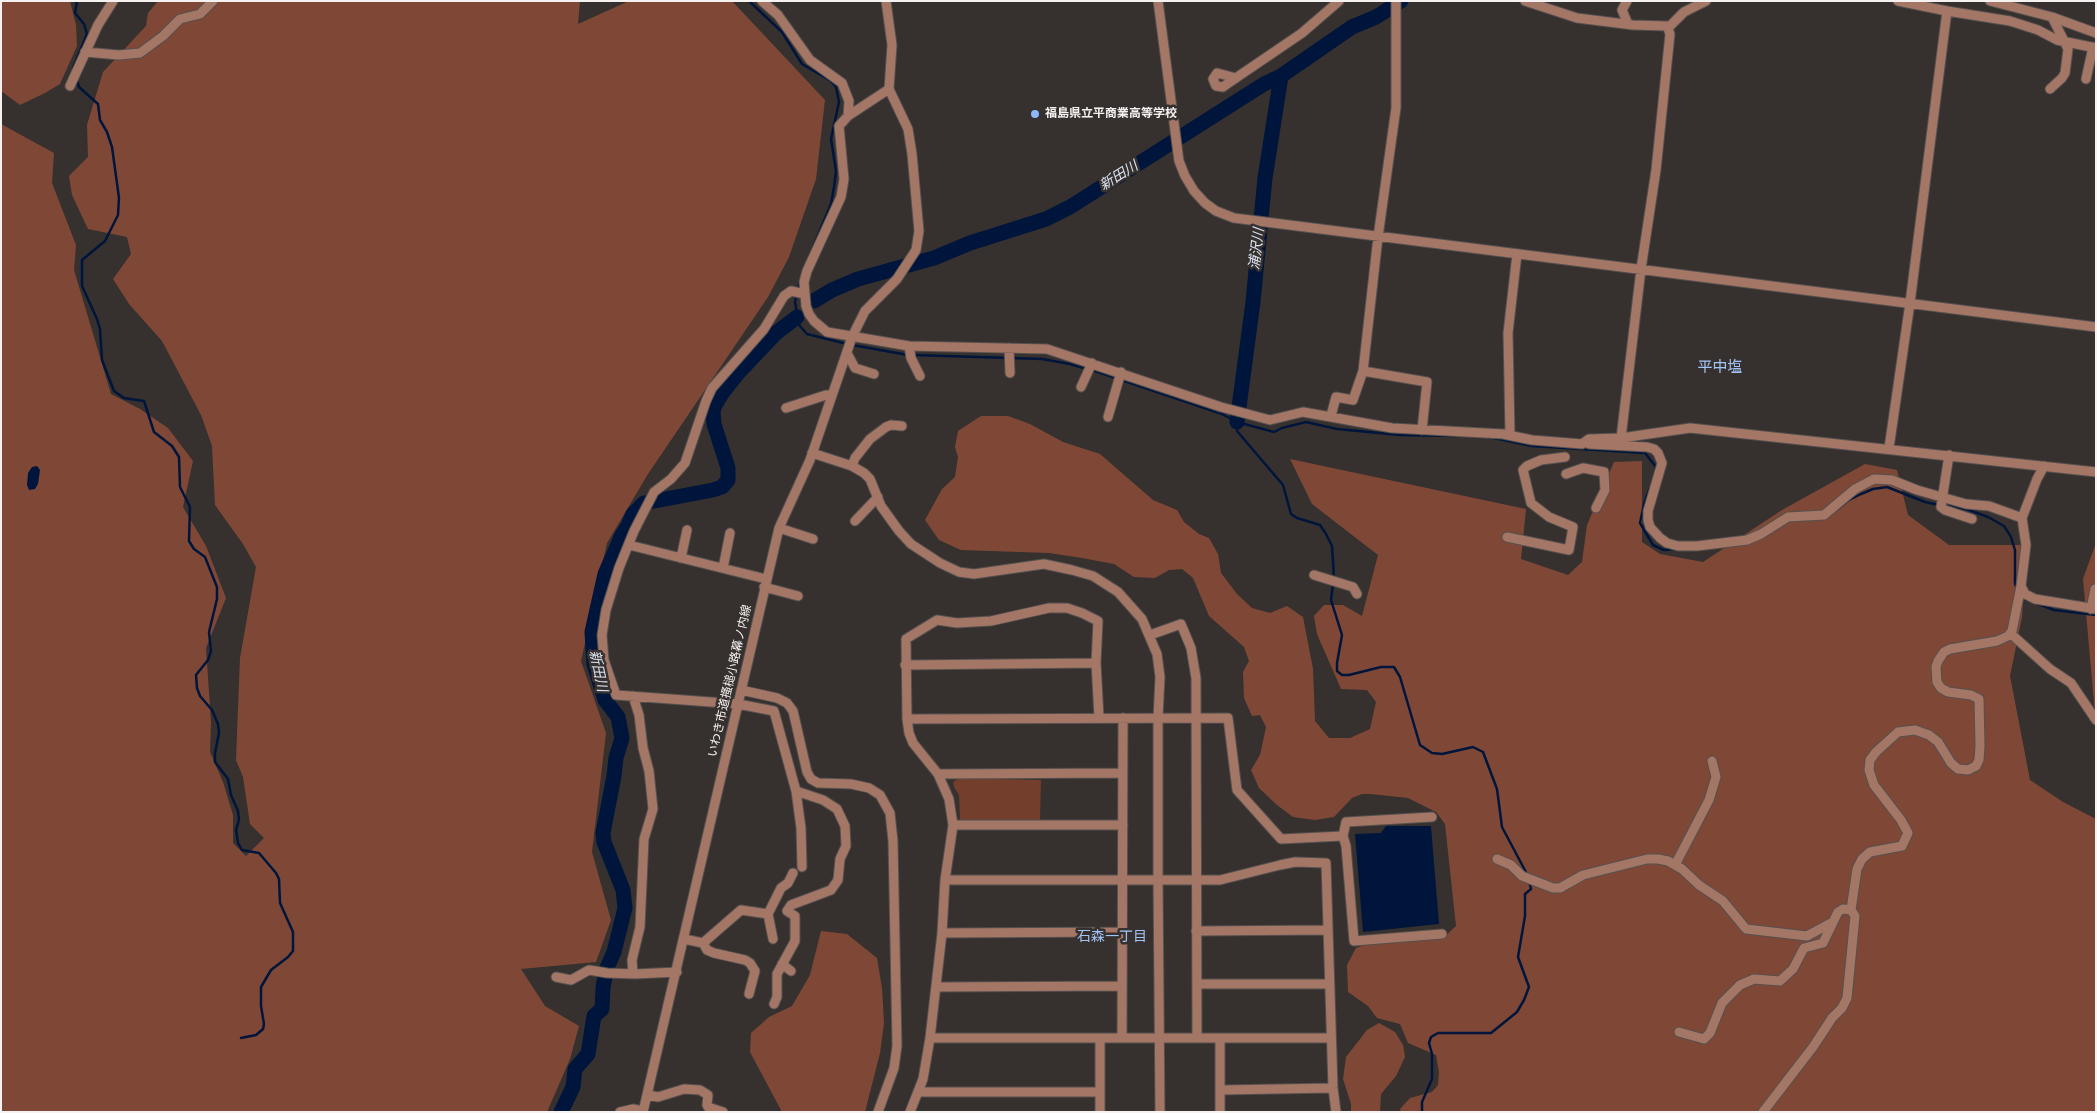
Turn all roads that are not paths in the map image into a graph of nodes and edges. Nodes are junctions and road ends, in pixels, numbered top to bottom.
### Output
1 (113, 1) edge
2 (213, 1) edge
3 (762, 1) edge
4 (886, 1) edge
5 (1158, 1) edge
6 (1339, 1) edge
7 (1396, 1) edge
8 (1525, 1) edge
9 (1627, 1) edge
10 (1706, 1) edge
11 (1898, 1) edge
12 (1990, 1) edge
13 (1946, 11) junction
14 (2052, 16) junction
15 (1628, 24) junction
16 (1668, 28) junction
17 (2096, 33) edge
18 (2067, 44) junction
19 (2095, 48) edge
20 (85, 52) junction
21 (1236, 78) dead end
22 (2086, 79) dead end
23 (70, 86) dead end
24 (889, 89) junction
25 (2050, 89) dead end
26 (848, 116) junction
27 (1378, 237) junction
28 (1517, 254) junction
29 (1641, 270) junction
30 (800, 294) junction
31 (1910, 303) junction
32 (2096, 327) edge
33 (849, 345) junction
34 (909, 346) junction
35 (1008, 348) junction
36 (1092, 363) junction
37 (1363, 371) junction
38 (1121, 372) junction
39 (1010, 373) dead end
40 (874, 374) dead end
41 (920, 376) dead end
42 (1082, 387) dead end
43 (832, 395) junction
44 (786, 408) dead end
45 (1331, 416) junction
46 (1108, 417) dead end
47 (902, 426) dead end
48 (1422, 430) junction
49 (1510, 435) junction
50 (1621, 438) junction
51 (1565, 442) junction
52 (1582, 444) junction
53 (1889, 448) junction
54 (812, 453) junction
55 (1948, 455) junction
56 (1565, 457) junction
57 (852, 466) junction
58 (2044, 466) junction
59 (2096, 472) edge
60 (878, 497) junction
61 (1942, 498) junction
62 (1596, 508) dead end
63 (2022, 518) junction
64 (1972, 519) dead end
65 (855, 521) dead end
66 (779, 528) junction
67 (687, 530) dead end
68 (730, 533) dead end
69 (1507, 537) dead end
70 (813, 539) dead end
71 (628, 545) junction
72 (681, 558) junction
73 (723, 568) junction
74 (1314, 575) dead end
75 (766, 583) junction
76 (2021, 586) junction
77 (2095, 589) edge
78 (1357, 594) dead end
79 (798, 596) dead end
80 (2093, 609) edge
81 (2010, 633) junction
82 (1150, 635) junction
83 (1096, 663) junction
84 (905, 665) junction
85 (741, 690) junction
86 (632, 696) junction
87 (738, 704) junction
88 (1099, 717) junction
89 (1123, 718) junction
90 (1158, 718) junction
91 (1196, 718) junction
92 (907, 719) junction
93 (2096, 720) edge
94 (1712, 761) dead end
95 (1123, 773) junction
96 (938, 774) junction
97 (796, 791) junction
98 (1432, 817) dead end
99 (953, 825) junction
100 (1123, 825) junction
101 (1343, 836) junction
102 (1496, 859) dead end
103 (1675, 866) junction
104 (802, 867) dead end
105 (793, 873) dead end
106 (1196, 879) junction
107 (945, 880) junction
108 (1122, 880) junction
109 (1158, 880) junction
110 (1851, 910) junction
111 (768, 914) junction
112 (1831, 923) junction
113 (1328, 930) junction
114 (1196, 931) junction
115 (1123, 932) junction
116 (942, 933) junction
117 (1442, 934) dead end
118 (684, 939) junction
119 (773, 939) dead end
120 (703, 943) junction
121 (782, 964) junction
122 (791, 971) dead end
123 (676, 972) junction
124 (633, 974) junction
125 (556, 977) dead end
126 (1197, 984) junction
127 (1329, 984) junction
128 (1122, 986) junction
129 (936, 987) junction
130 (749, 994) dead end
131 (774, 1004) dead end
132 (1679, 1032) dead end
133 (930, 1038) junction
134 (1100, 1038) junction
135 (1122, 1038) junction
136 (1160, 1038) junction
137 (1197, 1038) junction
138 (1220, 1038) junction
139 (1331, 1038) junction
140 (1333, 1088) junction
141 (1220, 1090) junction
142 (919, 1092) junction
143 (1100, 1092) junction
144 (648, 1095) junction
145 (643, 1111) edge
146 (620, 1112) edge
147 (723, 1112) edge
148 (878, 1112) edge
149 (910, 1112) edge
150 (1100, 1112) edge
151 (1160, 1112) edge
152 (1220, 1112) edge
153 (1336, 1112) edge
154 (1763, 1112) edge

1 - 20 street
2 - 20 street
3 - 26 street
4 - 24 street
5 - 27 street
6 - 21 street
7 - 27 street
8 - 15 street
9 - 15 street
10 - 16 street
11 - 13 street
12 - 14 street
13 - 18 street
13 - 31 street
14 - 17 street
14 - 18 street
15 - 16 street
16 - 29 street
18 - 19 street
18 - 25 street
19 - 22 street
20 - 23 street
24 - 26 street
24 - 33 street, いわき市道搔槌小路幕ノ内線
26 - 30 street
27 - 28 street
27 - 37 street
28 - 29 street
28 - 49 street
29 - 31 street
29 - 50 street
30 - 33 street
30 - 71 street
31 - 32 street
31 - 53 street
33 - 34 street
33 - 40 street
33 - 43 street, いわき市道搔槌小路幕ノ内線
34 - 35 street
34 - 41 street
35 - 36 street
35 - 39 street
36 - 38 street
36 - 42 street
37 - 45 street
37 - 48 street
38 - 45 street
38 - 46 street
43 - 44 street
43 - 54 street, いわき市道搔槌小路幕ノ内線
45 - 48 street
47 - 57 street
48 - 49 street
49 - 51 street
50 - 52 street
50 - 53 street
51 - 52 street
51 - 56 street
52 - 61 street
53 - 55 street
54 - 57 street
54 - 66 street, いわき市道搔槌小路幕ノ内線
55 - 58 street
55 - 61 street
56 - 62 street
56 - 69 street
57 - 60 street
58 - 59 street
58 - 63 street
60 - 65 street
60 - 82 street
61 - 63 street
61 - 64 street
63 - 76 street
66 - 70 street
66 - 75 street, いわき市道搔槌小路幕ノ内線
67 - 72 street
68 - 73 street
71 - 72 street
71 - 86 street
72 - 73 street
73 - 75 street
74 - 78 street
75 - 79 street
75 - 85 street, いわき市道搔槌小路幕ノ内線
76 - 80 street
76 - 81 street
77 - 80 street
81 - 93 street
81 - 110 street
82 - 90 street
82 - 91 street
83 - 84 street
83 - 84 street
83 - 88 street
84 - 92 street
85 - 87 street, いわき市道搔槌小路幕ノ内線
85 - 148 street
86 - 87 street
86 - 124 street
87 - 97 street
87 - 118 street, いわき市道搔槌小路幕ノ内線
88 - 89 street
88 - 92 street
89 - 90 street
89 - 95 street
90 - 91 street
90 - 109 street
91 - 101 street
91 - 106 street
92 - 96 street
94 - 103 street
95 - 96 street
95 - 100 street
96 - 99 street
97 - 104 street
97 - 121 street
98 - 101 street
99 - 100 street
99 - 107 street
100 - 108 street
101 - 117 street
102 - 103 street
103 - 112 street
105 - 111 street
106 - 109 street
106 - 113 street
106 - 114 street
107 - 108 street
107 - 116 street
108 - 109 street
108 - 115 street
109 - 136 street
110 - 112 street
110 - 154 street
111 - 119 street
111 - 120 street
112 - 132 street
113 - 114 street
113 - 127 street
114 - 126 street
115 - 116 street
115 - 128 street
116 - 129 street
118 - 120 street
118 - 123 street, いわき市道搔槌小路幕ノ内線
120 - 130 street
121 - 122 street
121 - 131 street
123 - 124 street
123 - 144 street, いわき市道搔槌小路幕ノ内線
124 - 125 street
126 - 127 street
126 - 137 street
127 - 139 street
128 - 129 street
128 - 135 street
129 - 133 street
133 - 134 street
133 - 142 street
134 - 135 street
134 - 143 street
135 - 136 street
136 - 137 street
136 - 151 street
137 - 138 street
138 - 139 street
138 - 141 street
139 - 140 street
140 - 141 street
140 - 153 street
141 - 152 street
142 - 143 street
142 - 149 street
143 - 150 street
144 - 145 street, いわき市道搔槌小路幕ノ内線
144 - 147 street
145 - 146 street

